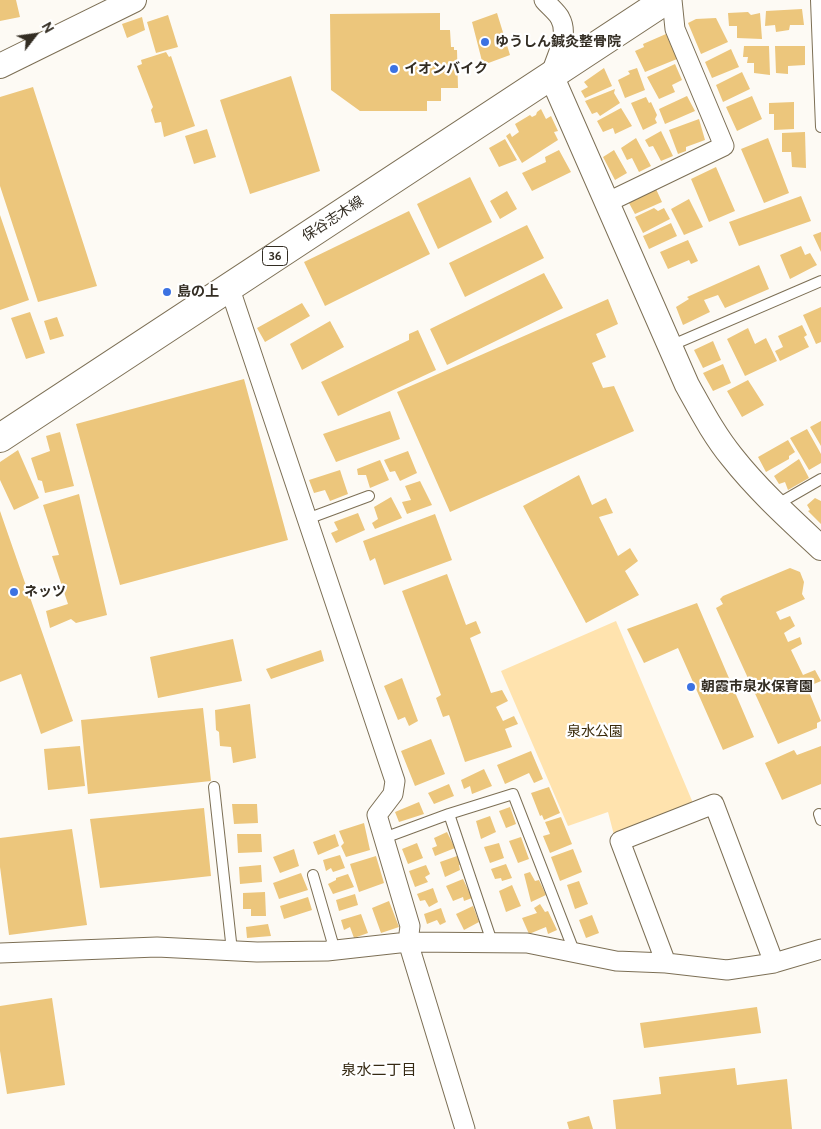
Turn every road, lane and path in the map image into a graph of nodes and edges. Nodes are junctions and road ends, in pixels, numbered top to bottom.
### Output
1 (134, 0) edge
2 (544, 0) edge
3 (666, 0) edge
4 (672, 0) edge
5 (816, 0) edge
6 (0, 66) edge
7 (551, 75) junction
8 (821, 127) edge
9 (608, 202) junction
10 (821, 281) edge
11 (229, 286) junction
12 (670, 346) junction
13 (0, 438) edge
14 (821, 479) edge
15 (369, 496) dead end
16 (776, 505) junction
17 (307, 519) junction
18 (821, 548) edge
19 (214, 787) dead end
20 (449, 814) junction
21 (384, 838) junction
22 (313, 874) dead end
23 (408, 942) junction
24 (492, 942) junction
25 (821, 949) edge
26 (232, 951) junction
27 (335, 951) junction
28 (574, 951) junction
29 (0, 953) edge
30 (666, 963) junction
31 (774, 963) junction
32 (465, 1129) edge

1 - 6 street
2 - 7 street
3 - 7 main road, 保谷志木線 / 36
4 - 9 street
5 - 8 lane
7 - 9 street
7 - 11 main road, 保谷志木線 / 36
9 - 12 street
10 - 12 lane
11 - 13 main road, 保谷志木線 / 36
11 - 17 street
12 - 16 street
14 - 16 lane
15 - 17 lane
16 - 18 street
17 - 21 street
19 - 26 lane
20 - 21 lane
20 - 24 lane
20 - 28 lane
21 - 23 street
22 - 27 lane
23 - 24 street
23 - 27 street
23 - 32 street
24 - 28 street
25 - 31 street
26 - 27 street
26 - 29 street
28 - 30 street
30 - 31 street
30 - 31 street

